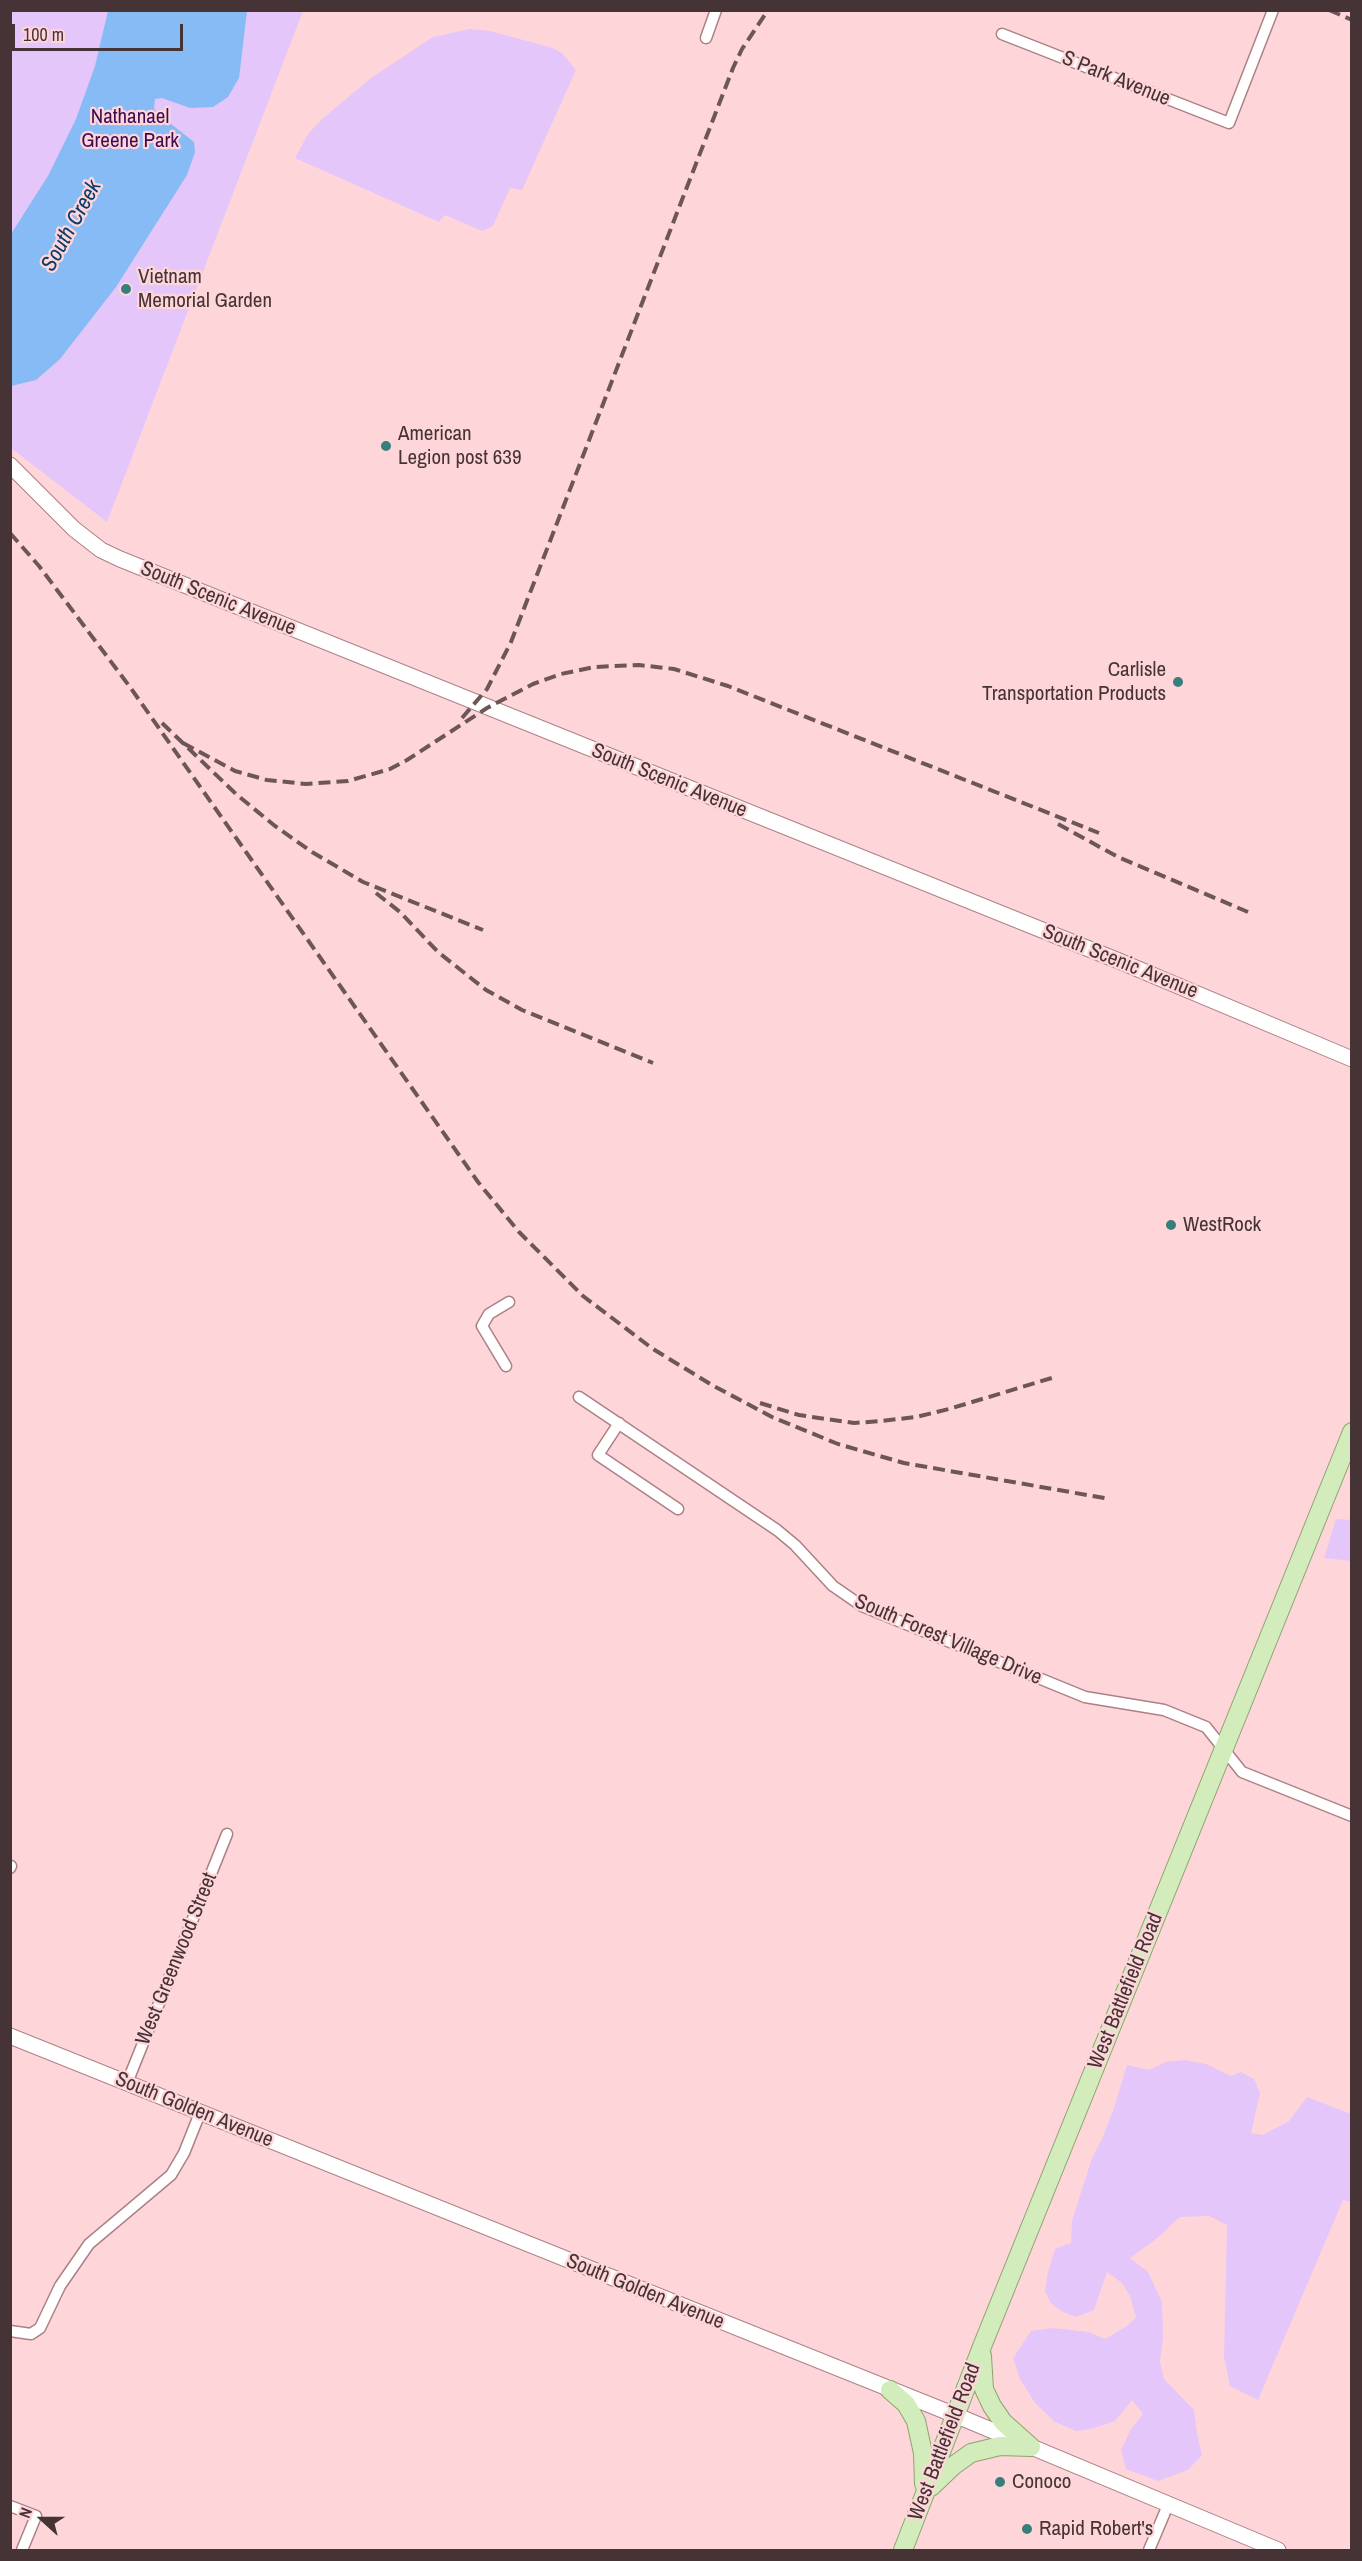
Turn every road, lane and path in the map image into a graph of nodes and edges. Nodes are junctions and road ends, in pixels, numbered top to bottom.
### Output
1 (716, 10) edge
2 (1273, 10) edge
3 (1002, 34) dead end
4 (706, 38) dead end
5 (10, 465) edge
6 (1352, 1059) edge
7 (508, 1302) dead end
8 (506, 1366) dead end
9 (579, 1397) dead end
10 (619, 1423) junction
11 (1352, 1432) edge
12 (678, 1509) dead end
13 (1224, 1749) junction
14 (1352, 1816) edge
15 (227, 1834) dead end
16 (10, 2036) edge
17 (127, 2083) junction
18 (200, 2113) junction
19 (14, 2333) edge
20 (983, 2344) junction
21 (890, 2390) junction
22 (955, 2415) junction
23 (1031, 2447) junction
24 (924, 2495) junction
25 (1168, 2505) junction
26 (10, 2506) edge
27 (22, 2550) edge
28 (903, 2550) edge
29 (1149, 2550) edge
30 (1278, 2550) edge

1 - 4 street
2 - 3 street, S Park Avenue
5 - 6 main road, South Scenic Avenue
7 - 8 street
9 - 10 street, South Forest Village Drive
10 - 12 street
10 - 13 street, South Forest Village Drive
11 - 13 main road, West Battlefield Road
13 - 14 street, South Forest Village Drive
13 - 20 main road, West Battlefield Road
15 - 17 street, West Greenwood Street
16 - 17 main road, South Golden Avenue
17 - 18 main road, South Golden Avenue
18 - 19 street
18 - 21 main road, South Golden Avenue
20 - 22 main road, West Battlefield Road
20 - 23 main road
21 - 22 main road, South Golden Avenue
21 - 24 main road
22 - 23 main road, South Golden Avenue
22 - 24 main road, West Battlefield Road
23 - 24 main road
23 - 25 main road, South Golden Avenue
24 - 28 main road, West Battlefield Road
25 - 29 street
25 - 30 main road, South Golden Avenue
26 - 27 street

